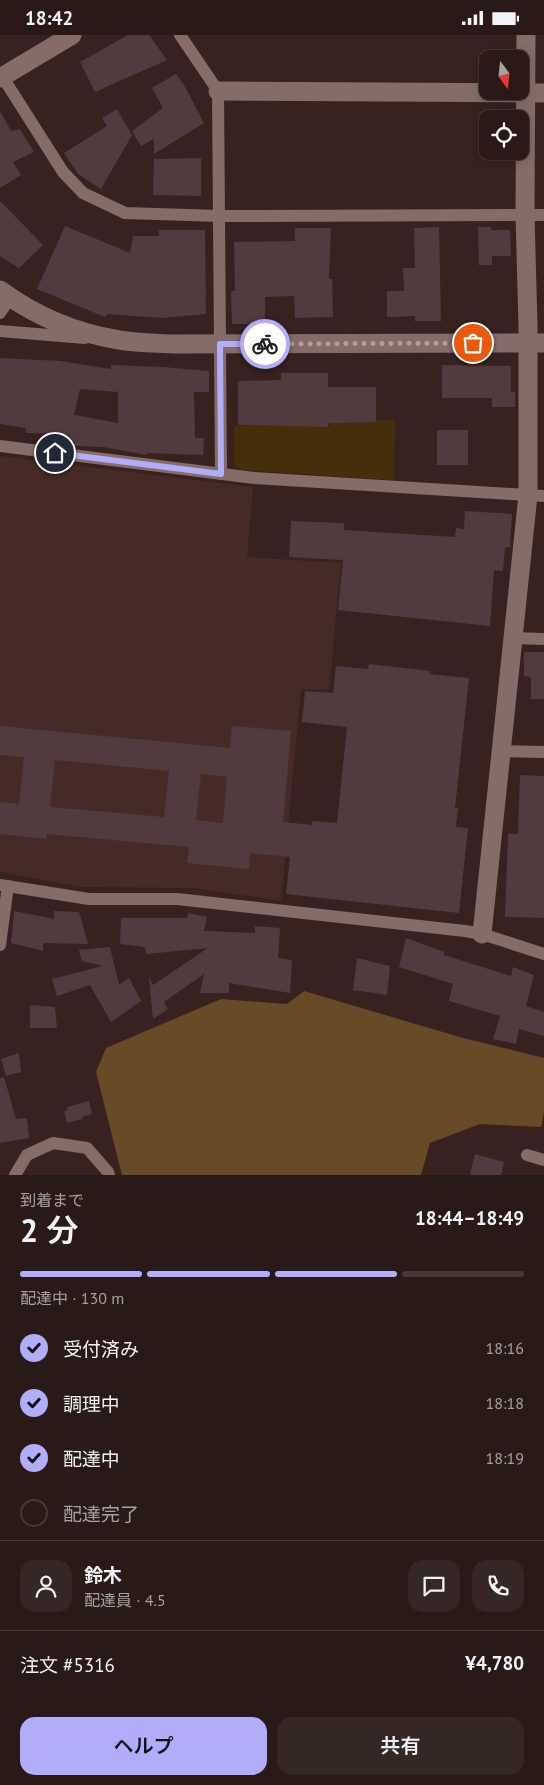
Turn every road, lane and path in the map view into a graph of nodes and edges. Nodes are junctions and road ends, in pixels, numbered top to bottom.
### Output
1 (72, 35) edge
2 (180, 35) edge
3 (526, 35) edge
4 (1, 77) edge
5 (218, 91) junction
6 (535, 93) edge
7 (220, 215) junction
8 (524, 215) junction
9 (544, 215) edge
10 (3, 300) edge
11 (0, 331) edge
12 (120, 341) junction
13 (536, 343) edge
14 (220, 344) junction
15 (0, 446) edge
16 (221, 474) junction
17 (536, 495) edge
18 (513, 638) junction
19 (544, 639) edge
20 (501, 751) junction
21 (544, 752) edge
22 (4, 885) edge
23 (482, 934) junction
24 (0, 945) edge
25 (544, 954) edge
26 (528, 1155) dead end
27 (544, 1160) edge
28 (15, 1175) edge
29 (109, 1175) edge

1 - 4 street
2 - 5 street
3 - 6 street
4 - 7 street
5 - 6 street
5 - 7 street
6 - 8 street
7 - 8 street
7 - 14 street
8 - 9 street
8 - 13 street
10 - 12 street
11 - 12 street
12 - 14 street
13 - 14 street
13 - 17 street
14 - 16 street
15 - 16 street
16 - 17 street
17 - 18 street
18 - 19 street
18 - 20 street
20 - 21 street
20 - 23 street
22 - 23 street
22 - 24 street
23 - 25 street
26 - 27 street
28 - 29 street

